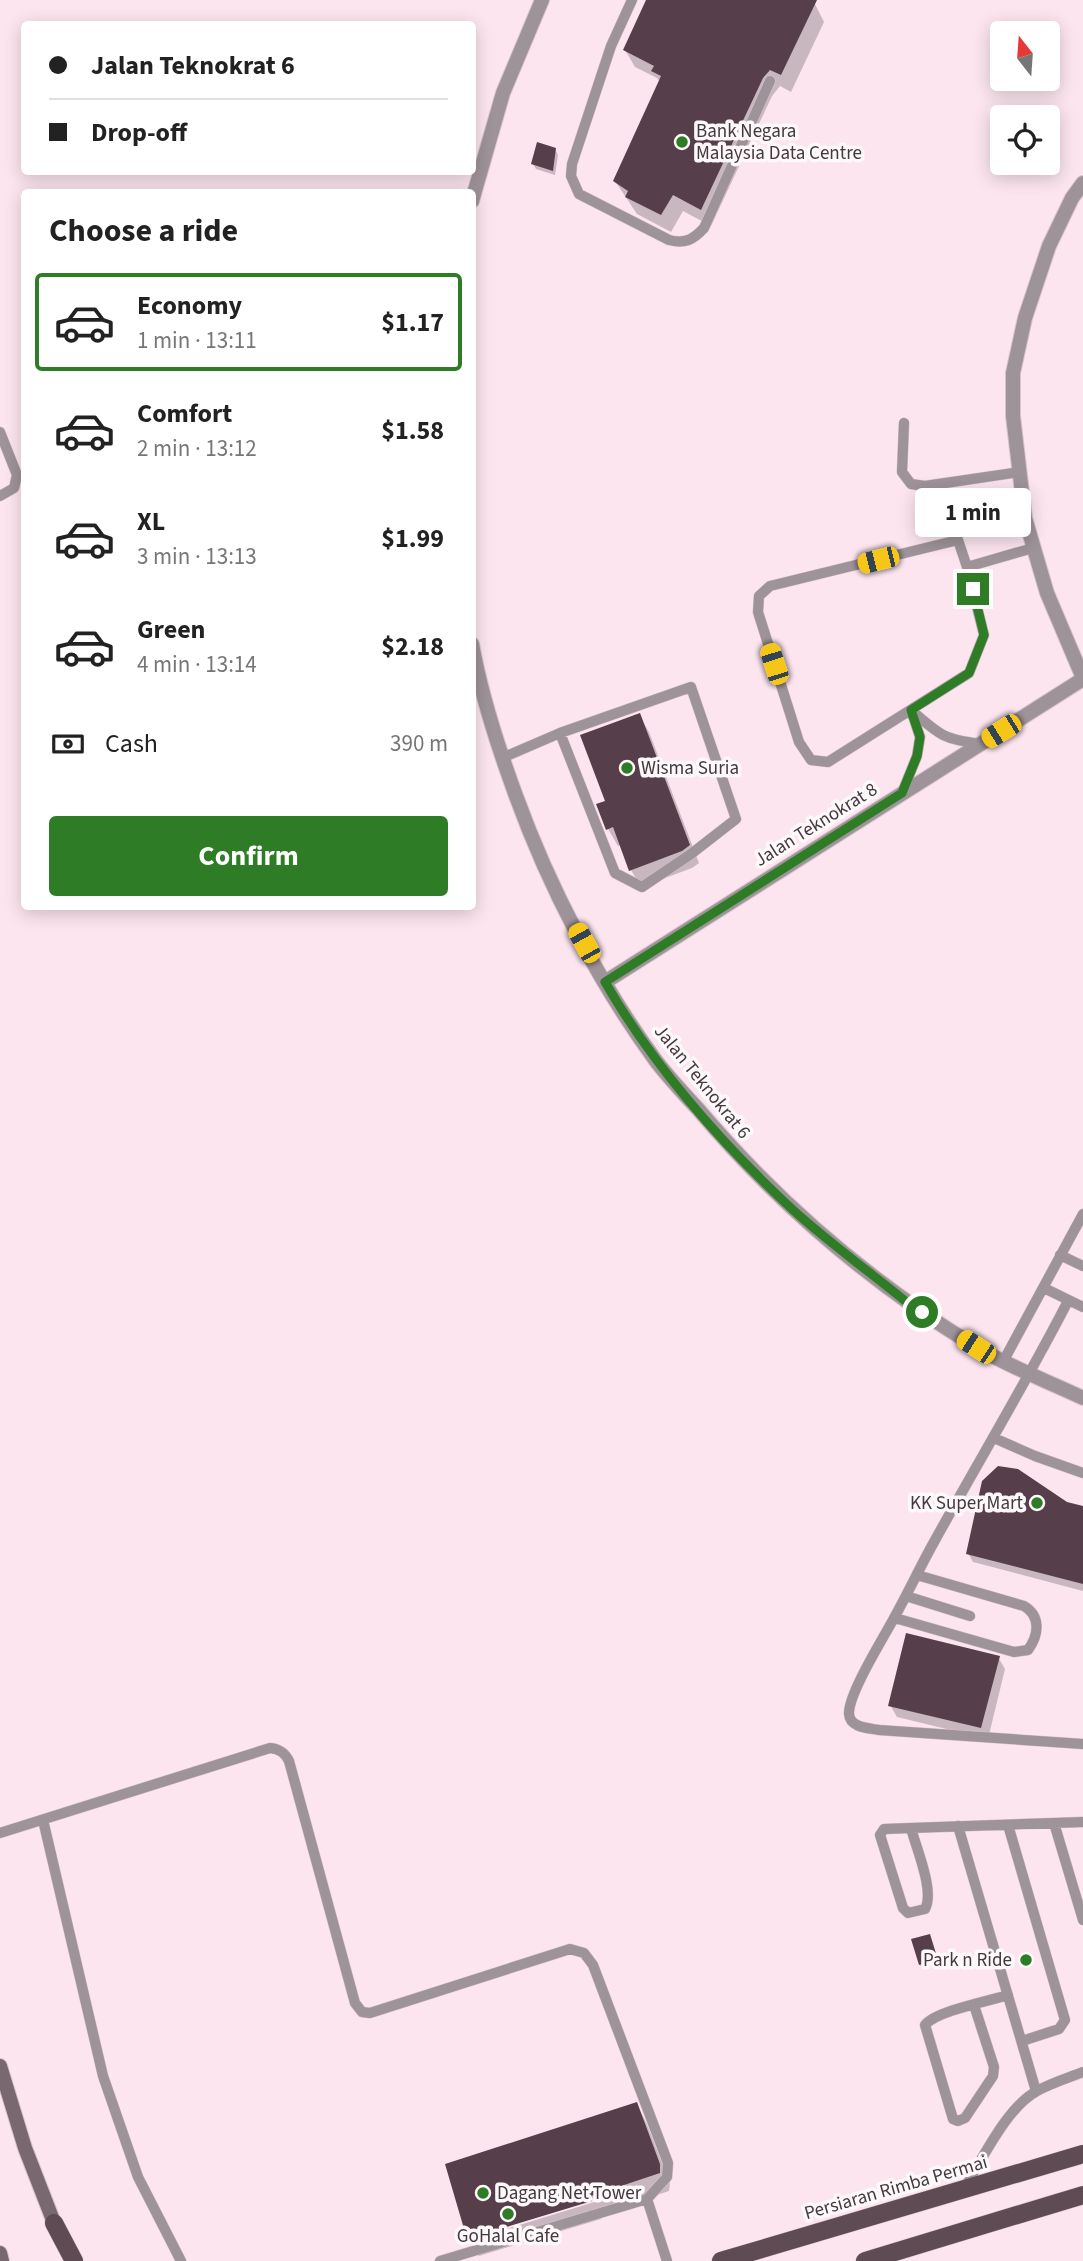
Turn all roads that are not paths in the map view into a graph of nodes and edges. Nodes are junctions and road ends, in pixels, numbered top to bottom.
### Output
1 (542, 0) edge
2 (632, 0) edge
3 (770, 81) dead end
4 (1083, 183) edge
5 (475, 189) edge
6 (904, 423) dead end
7 (0, 432) edge
8 (1020, 472) junction
9 (0, 496) edge
10 (1033, 548) junction
11 (967, 567) junction
12 (476, 659) edge
13 (1083, 678) edge
14 (911, 710) junction
15 (560, 733) junction
16 (981, 744) junction
17 (502, 758) junction
18 (902, 793) junction
19 (605, 982) junction
20 (1083, 1214) edge
21 (1059, 1255) junction
22 (1083, 1265) edge
23 (1044, 1288) junction
24 (1068, 1301) junction
25 (1083, 1307) edge
26 (1004, 1360) junction
27 (1031, 1373) junction
28 (1083, 1398) edge
29 (994, 1438) junction
30 (1083, 1473) edge
31 (917, 1575) junction
32 (906, 1596) junction
33 (970, 1616) dead end
34 (895, 1618) junction
35 (1083, 1744) edge
36 (43, 1820) junction
37 (1083, 1822) edge
38 (1054, 1823) junction
39 (1008, 1825) junction
40 (958, 1826) junction
41 (911, 1828) junction
42 (0, 1833) edge
43 (1083, 1920) edge
44 (1008, 1995) junction
45 (974, 2005) junction
46 (1022, 2041) junction
47 (0, 2066) edge
48 (1083, 2072) edge
49 (1036, 2091) junction
50 (1083, 2154) edge
51 (963, 2190) junction
52 (1083, 2195) edge
53 (645, 2199) junction
54 (1083, 2200) edge
55 (1027, 2212) junction
56 (54, 2224) joint
57 (0, 2253) edge
58 (2, 2261) edge
59 (72, 2261) edge
60 (181, 2261) edge
61 (440, 2261) edge
62 (667, 2261) edge
63 (721, 2261) edge
64 (865, 2261) edge

1 - 5 street
2 - 3 lane
4 - 8 street
6 - 8 lane
7 - 9 lane
8 - 10 street
10 - 11 lane
10 - 13 street
11 - 14 lane
11 - 14 lane
12 - 17 street, Jalan Teknokrat 6
13 - 16 street, Jalan Teknokrat 8
14 - 16 lane
14 - 18 lane
15 - 15 lane
15 - 17 lane
16 - 18 street, Jalan Teknokrat 8
17 - 19 street, Jalan Teknokrat 6
18 - 19 street, Jalan Teknokrat 8
19 - 26 street, Jalan Teknokrat 6
20 - 21 lane
21 - 22 lane
21 - 23 lane
23 - 24 lane
23 - 26 lane
24 - 25 lane
24 - 27 lane
26 - 27 street, Jalan Teknokrat 6
27 - 28 street, Jalan Teknokrat 6
27 - 29 lane
29 - 30 lane
29 - 31 lane
31 - 32 lane
31 - 34 lane
32 - 33 lane
32 - 34 lane
34 - 35 lane
36 - 42 lane
36 - 53 lane
36 - 60 lane
37 - 38 lane
38 - 39 lane
38 - 43 lane
39 - 40 lane
39 - 46 lane
40 - 41 lane
40 - 44 lane
41 - 41 lane
44 - 45 lane
44 - 46 lane
45 - 45 lane
46 - 49 lane
47 - 56 main road
48 - 49 lane
49 - 51 lane
50 - 51 main road, Persiaran Rimba Permai
51 - 63 main road, Persiaran Rimba Permai
52 - 55 main road
53 - 61 lane
53 - 62 lane
54 - 55 main road
55 - 64 main road
56 - 59 main road
57 - 58 main road

